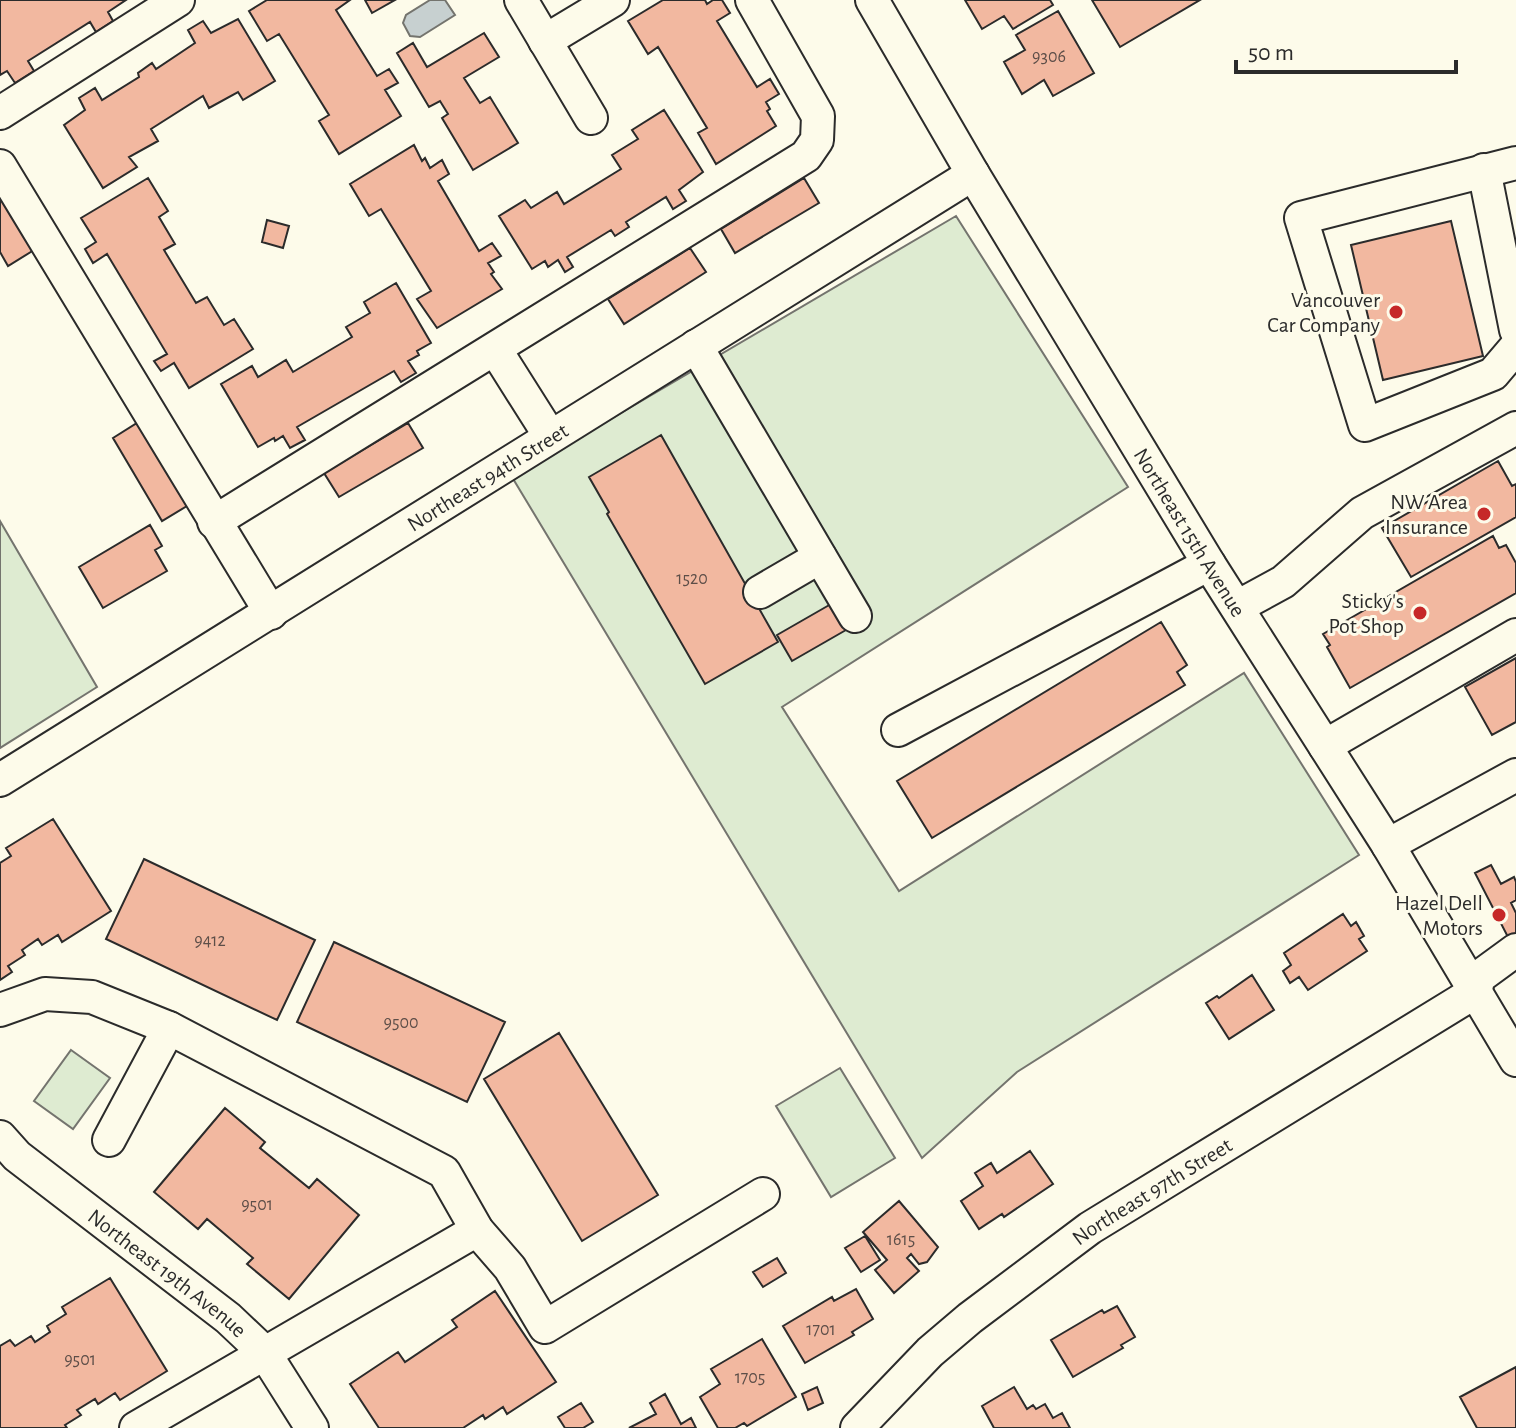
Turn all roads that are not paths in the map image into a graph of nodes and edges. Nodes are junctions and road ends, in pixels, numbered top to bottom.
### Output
1 (178, 0) edge
2 (521, 0) edge
3 (613, 0) edge
4 (752, 0) edge
5 (872, 0) edge
6 (545, 41) junction
7 (0, 113) edge
8 (591, 118) dead end
9 (1516, 163) edge
10 (0, 166) edge
11 (1484, 170) junction
12 (973, 174) junction
13 (1516, 330) edge
14 (696, 346) junction
15 (1516, 347) edge
16 (495, 349) junction
17 (1516, 428) edge
18 (550, 436) junction
19 (214, 522) junction
20 (820, 557) junction
21 (1209, 564) junction
22 (760, 592) dead end
23 (1237, 607) junction
24 (271, 613) junction
25 (855, 616) dead end
26 (1516, 635) edge
27 (898, 730) dead end
28 (1325, 746) junction
29 (1516, 775) edge
30 (0, 780) edge
31 (1388, 845) junction
32 (1516, 950) edge
33 (1475, 992) junction
34 (0, 1010) edge
35 (169, 1028) junction
36 (1516, 1060) edge
37 (0, 1137) edge
38 (109, 1140) dead end
39 (763, 1194) dead end
40 (477, 1230) junction
41 (264, 1352) junction
42 (136, 1428) edge
43 (312, 1428) edge
44 (857, 1428) edge

1 - 7 street
2 - 6 street
3 - 6 street
4 - 16 street
5 - 12 street, Northeast 15th Avenue
6 - 8 street
9 - 11 street
10 - 19 street
11 - 13 street
11 - 15 street
12 - 14 street, Northeast 94th Street
12 - 21 street, Northeast 15th Avenue
14 - 18 street, Northeast 94th Street
14 - 20 street
16 - 18 street
16 - 19 street
17 - 23 street
18 - 24 street, Northeast 94th Street
19 - 24 street
20 - 22 street
20 - 25 street
21 - 23 street, Northeast 15th Avenue
21 - 27 street
23 - 28 street, Northeast 15th Avenue
24 - 30 street, Northeast 94th Street
26 - 28 street
28 - 31 street, Northeast 15th Avenue
29 - 31 street
31 - 33 street, Northeast 15th Avenue
32 - 33 street, Northeast 97th Street
33 - 36 street, Northeast 15th Avenue
33 - 44 street, Northeast 97th Street
34 - 35 street
35 - 38 street
35 - 40 street
37 - 41 street, Northeast 19th Avenue
39 - 40 street
40 - 41 street
41 - 42 street
41 - 43 street, Northeast 19th Avenue

